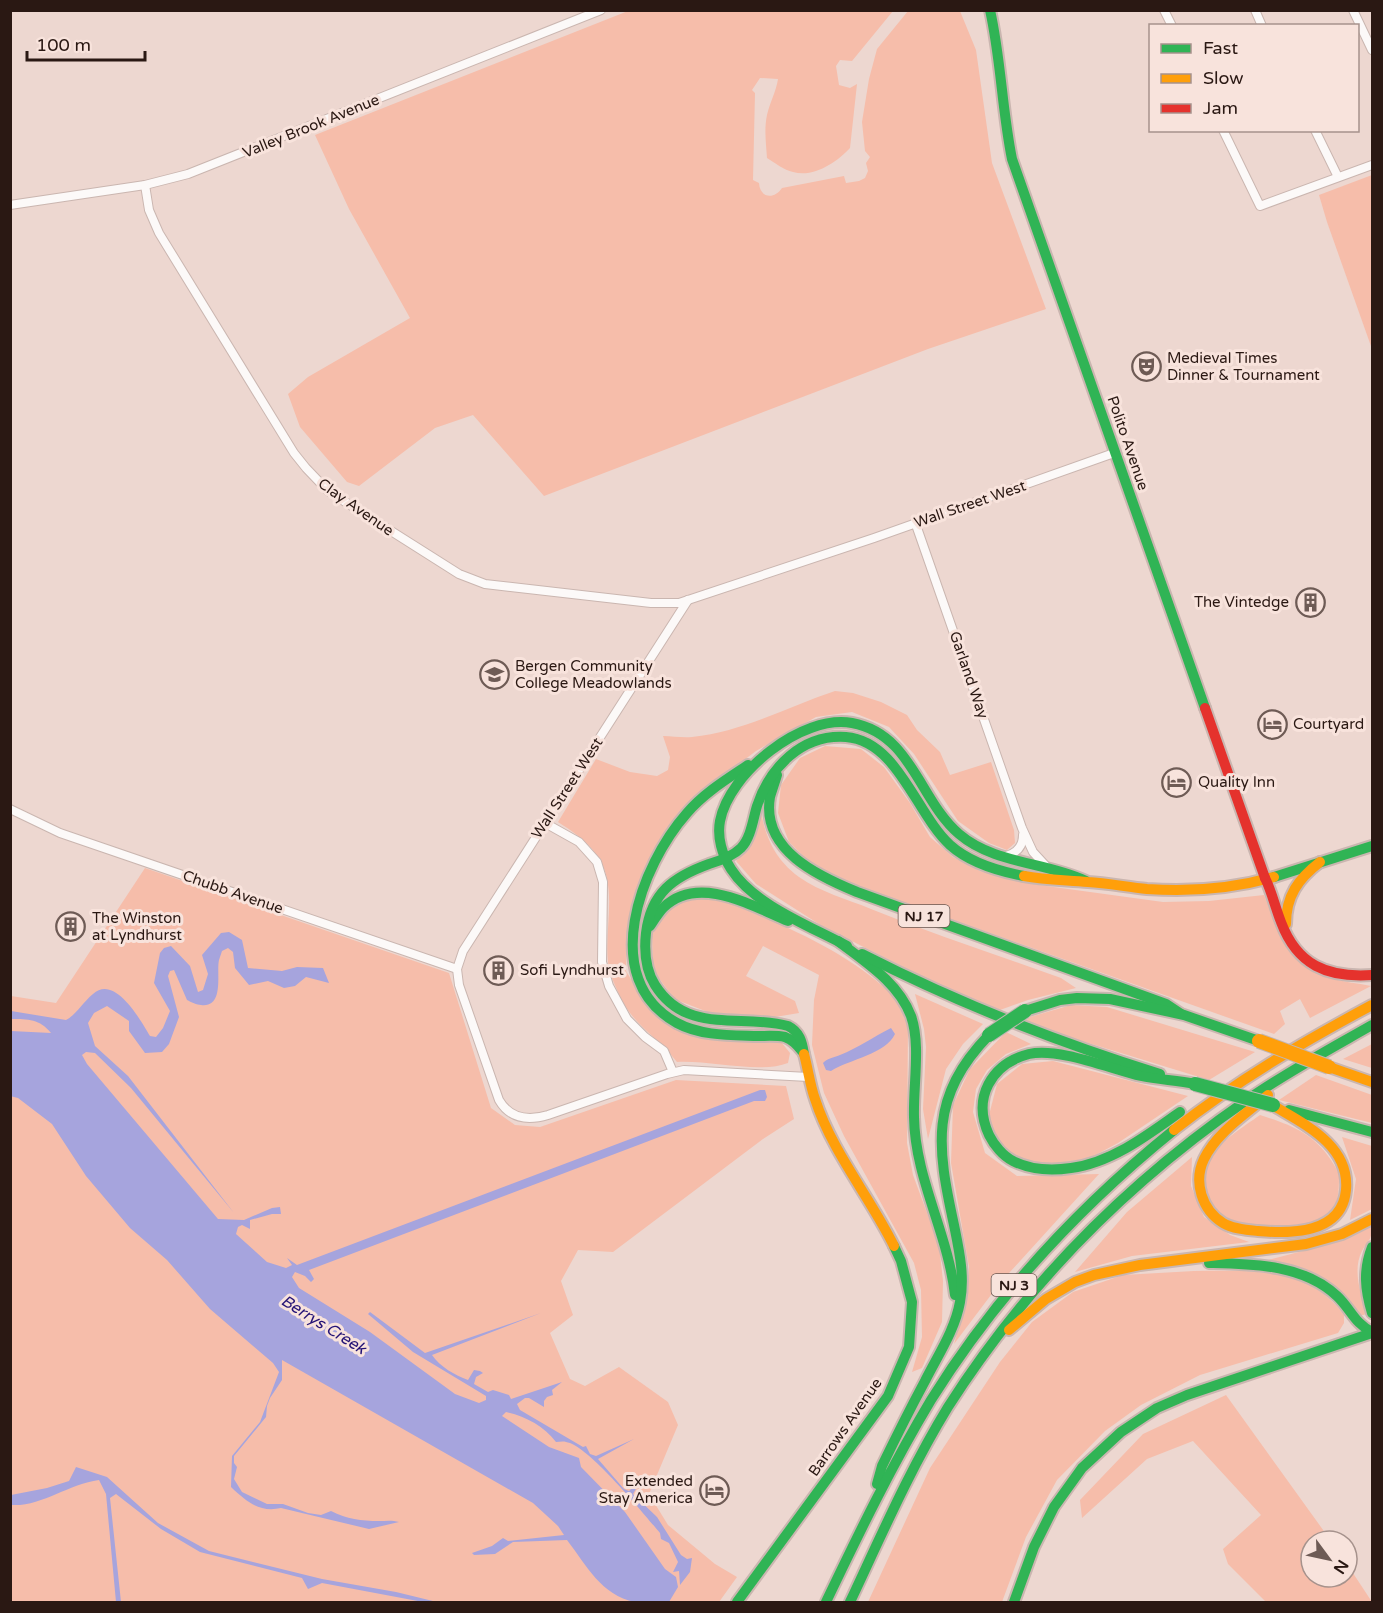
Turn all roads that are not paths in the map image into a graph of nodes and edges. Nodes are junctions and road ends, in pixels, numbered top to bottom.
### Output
1 (601, 10) edge
2 (990, 10) edge
3 (1164, 10) edge
4 (1255, 10) edge
5 (1353, 10) edge
6 (1171, 24) edge
7 (1261, 24) edge
8 (1372, 50) edge
9 (1224, 132) edge
10 (1316, 132) edge
11 (1372, 165) edge
12 (1338, 177) junction
13 (145, 185) junction
14 (10, 205) edge
15 (1114, 453) junction
16 (915, 522) junction
17 (688, 600) junction
18 (805, 746) junction
19 (777, 747) junction
20 (10, 809) edge
21 (545, 823) junction
22 (1022, 828) junction
23 (1372, 846) edge
24 (1003, 856) junction
25 (724, 858) junction
26 (1320, 862) junction
27 (1047, 867) junction
28 (1265, 878) junction
29 (1086, 881) junction
30 (832, 938) junction
31 (1290, 940) junction
32 (645, 947) junction
33 (457, 969) junction
34 (1372, 975) edge
35 (1372, 1005) edge
36 (1182, 1014) junction
37 (1372, 1027) edge
38 (804, 1054) junction
39 (1306, 1060) junction
40 (673, 1072) junction
41 (808, 1077) junction
42 (1372, 1080) edge
43 (1191, 1083) junction
44 (1209, 1102) junction
45 (1273, 1105) junction
46 (1372, 1132) edge
47 (1372, 1220) edge
48 (1372, 1248) edge
49 (1153, 1263) junction
50 (1372, 1313) edge
51 (951, 1330) junction
52 (1372, 1333) edge
53 (980, 1359) junction
54 (869, 1512) junction
55 (737, 1602) edge
56 (826, 1602) edge
57 (850, 1602) edge
58 (1014, 1602) edge

1 - 13 street, Valley Brook Avenue
2 - 15 main road, Polito Avenue
3 - 6 street
4 - 7 street
5 - 8 street
9 - 12 street
10 - 12 street
11 - 12 street
13 - 14 street, Valley Brook Avenue
13 - 17 street, Clay Avenue
15 - 16 street, Wall Street West
15 - 28 main road, Polito Avenue
16 - 17 street, Wall Street West
16 - 22 street, Garland Way
17 - 21 street, Wall Street West
18 - 25 main road
18 - 29 main road, NJ 17
18 - 36 main road, NJ 17
19 - 24 main road, NJ 17
19 - 25 main road, NJ 17
19 - 38 main road
20 - 33 street, Chubb Avenue
21 - 33 street, Wall Street West
21 - 40 street
22 - 24 street
22 - 27 street, Garland Way
23 - 26 main road, NJ 17
24 - 27 main road, NJ 17
25 - 30 main road, NJ 17
25 - 32 main road
26 - 28 main road, NJ 17
26 - 31 main road
27 - 29 main road, NJ 17
28 - 29 main road, NJ 17
28 - 31 main road, Polito Avenue
30 - 32 main road
30 - 43 main road, NJ 17
30 - 51 main road
31 - 34 main road
32 - 38 main road, Barrows Avenue
33 - 40 street
35 - 44 main road, NJ 3
36 - 42 main road, NJ 17, bridge
36 - 51 main road, bridge
37 - 39 main road, NJ 3
38 - 41 main road, Barrows Avenue
39 - 45 main road
39 - 53 main road, NJ 3
40 - 41 street
41 - 55 main road, Barrows Avenue
43 - 44 main road
43 - 45 main road, NJ 17, bridge
44 - 54 main road, NJ 3
45 - 46 main road, NJ 17
47 - 49 main road
48 - 50 main road
49 - 52 main road
49 - 53 main road
51 - 54 main road
52 - 58 main road
53 - 57 main road, NJ 3
54 - 56 main road, NJ 3

